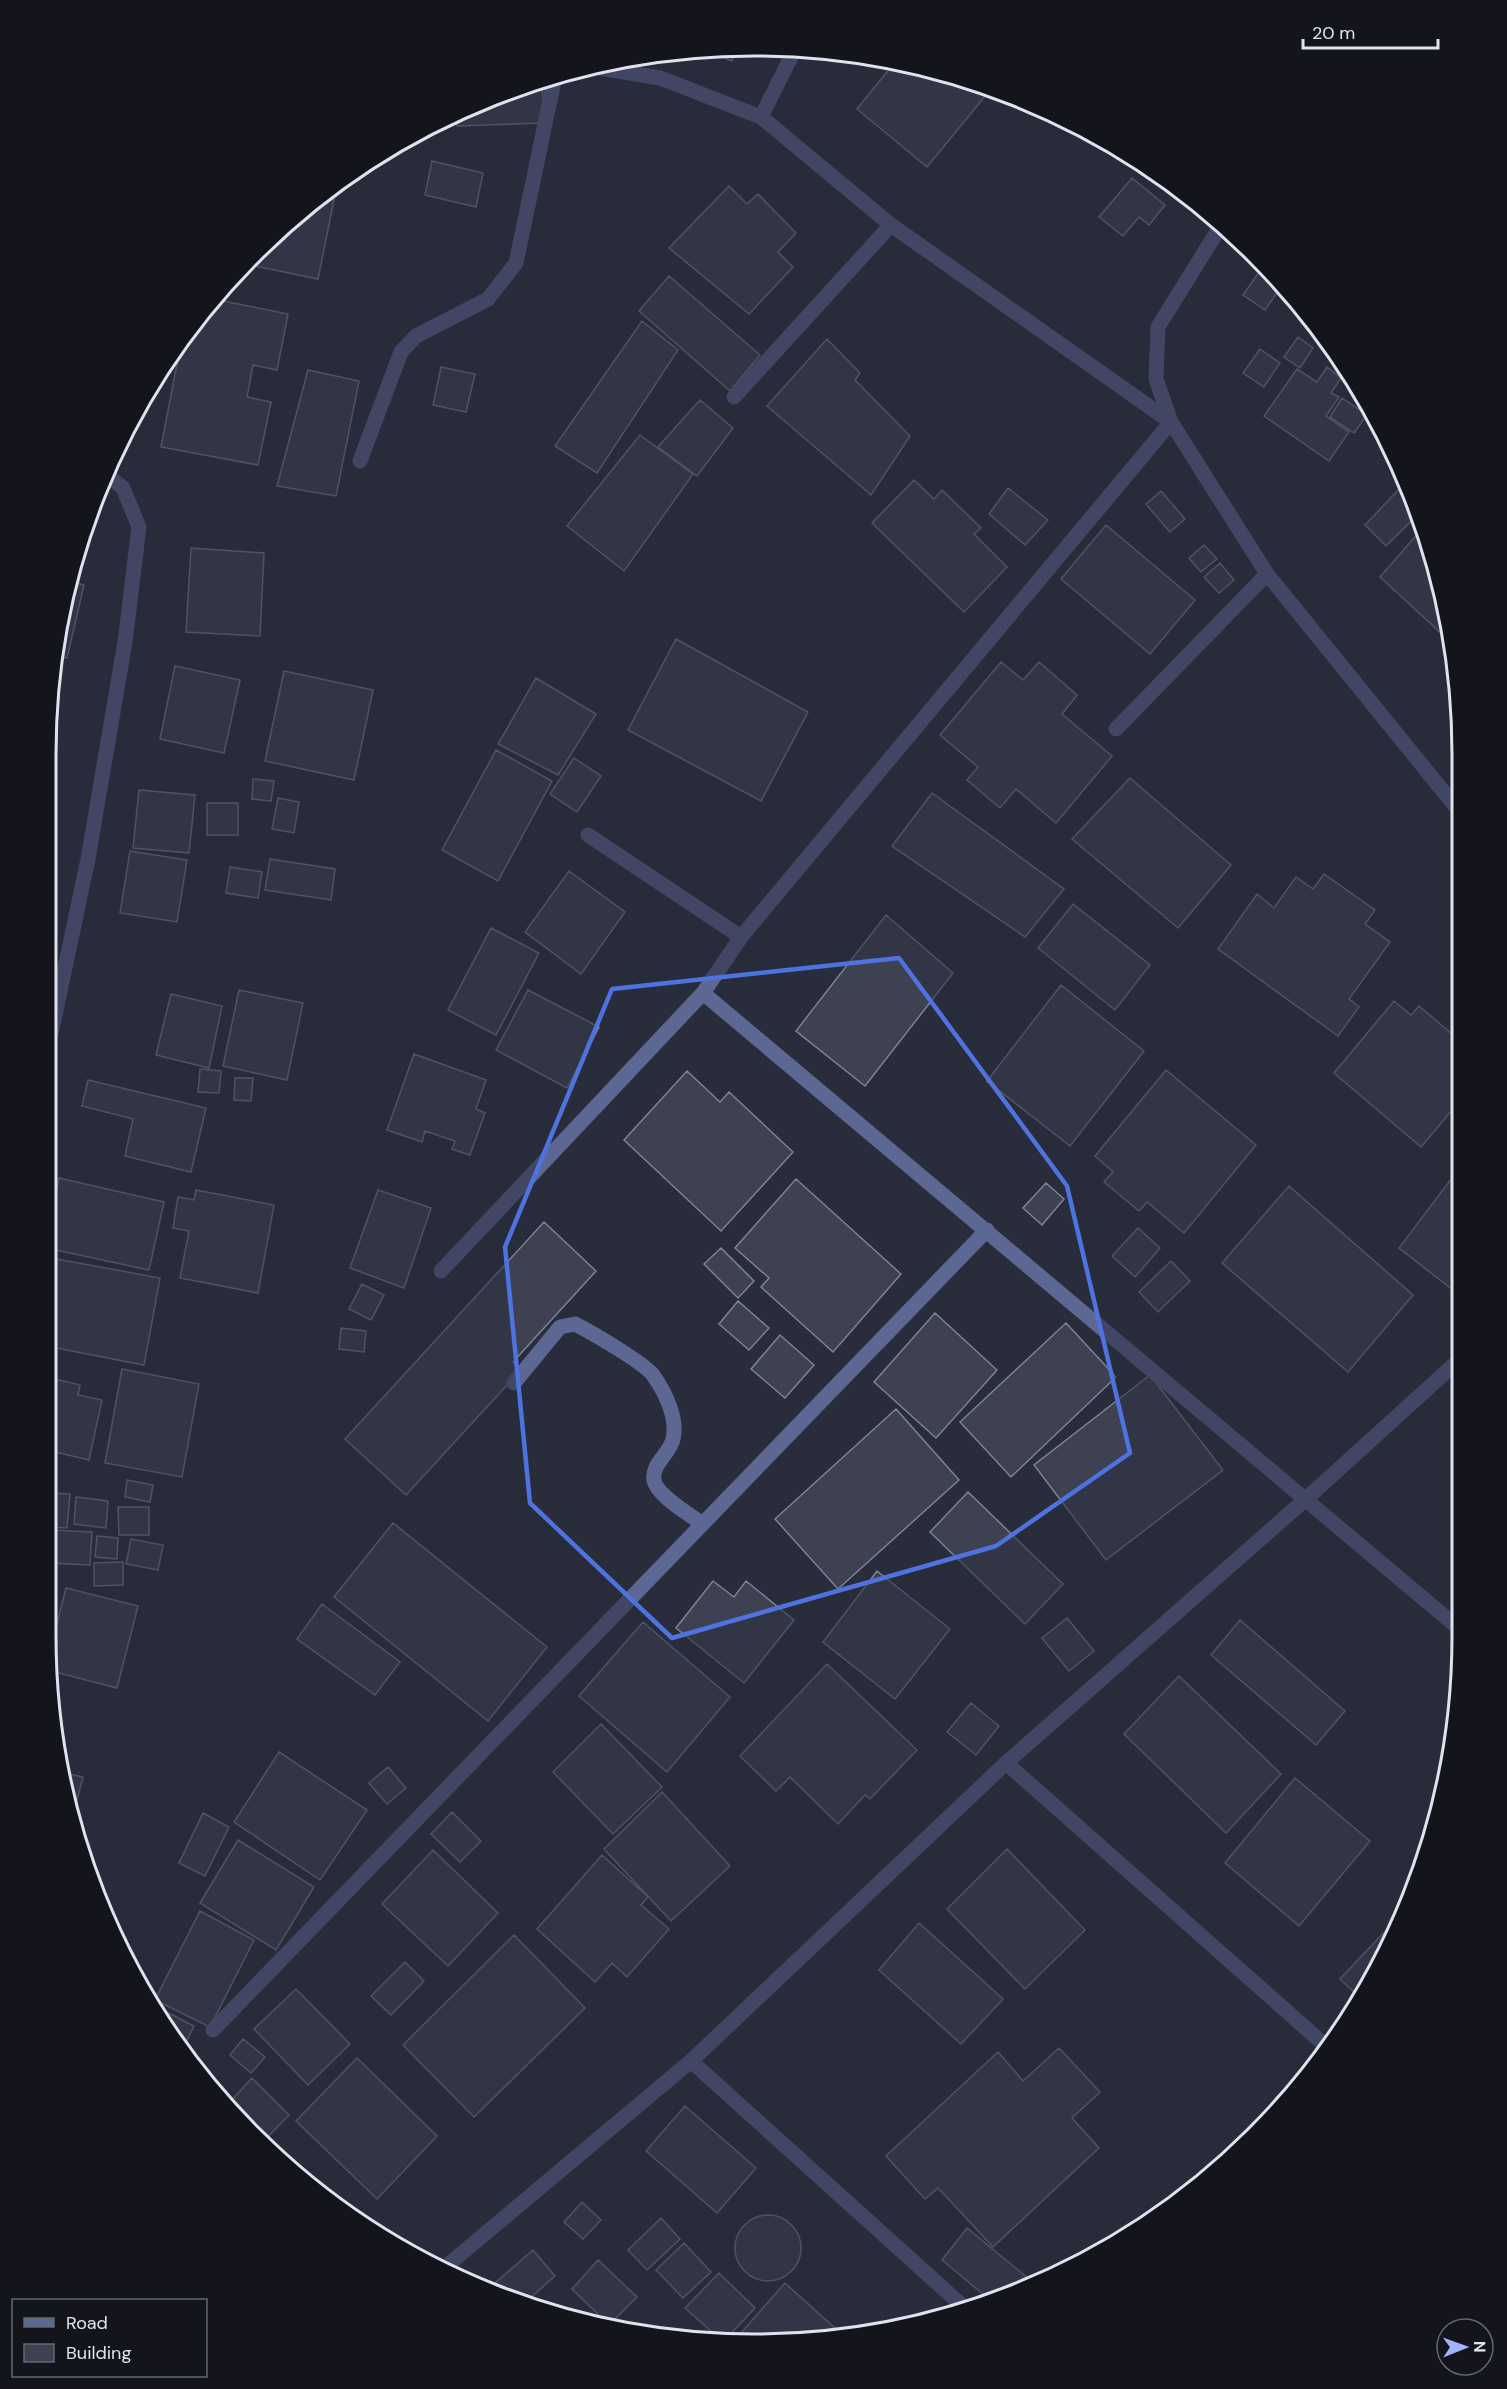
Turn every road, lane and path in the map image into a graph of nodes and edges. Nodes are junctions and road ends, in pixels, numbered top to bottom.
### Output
1 (791, 57) edge
2 (613, 70) edge
3 (553, 85) edge
4 (761, 117) junction
5 (891, 225) junction
6 (1217, 232) edge
7 (734, 397) dead end
8 (1170, 422) junction
9 (360, 461) dead end
10 (112, 479) edge
11 (1267, 574) junction
12 (1116, 729) dead end
13 (1452, 802) edge
14 (588, 835) dead end
15 (741, 937) junction
16 (703, 993) junction
17 (55, 1015) edge
18 (987, 1230) junction
19 (441, 1270) dead end
20 (1452, 1366) edge
21 (514, 1383) dead end
22 (1307, 1498) junction
23 (701, 1523) junction
24 (1452, 1623) edge
25 (1006, 1763) junction
26 (213, 2030) dead end
27 (1321, 2041) edge
28 (691, 2061) junction
29 (450, 2264) edge
30 (958, 2302) edge

1 - 4 street
2 - 4 street
3 - 9 street
4 - 5 street
5 - 7 street
5 - 8 street
6 - 8 street
8 - 11 street
8 - 15 street
10 - 17 street
11 - 12 street
11 - 13 street
14 - 15 street
15 - 16 street
16 - 18 street
16 - 19 street
18 - 22 street
18 - 23 street
20 - 22 street
21 - 23 street
22 - 24 street
22 - 25 street
23 - 26 street
25 - 27 street
25 - 28 street
28 - 29 street
28 - 30 street

